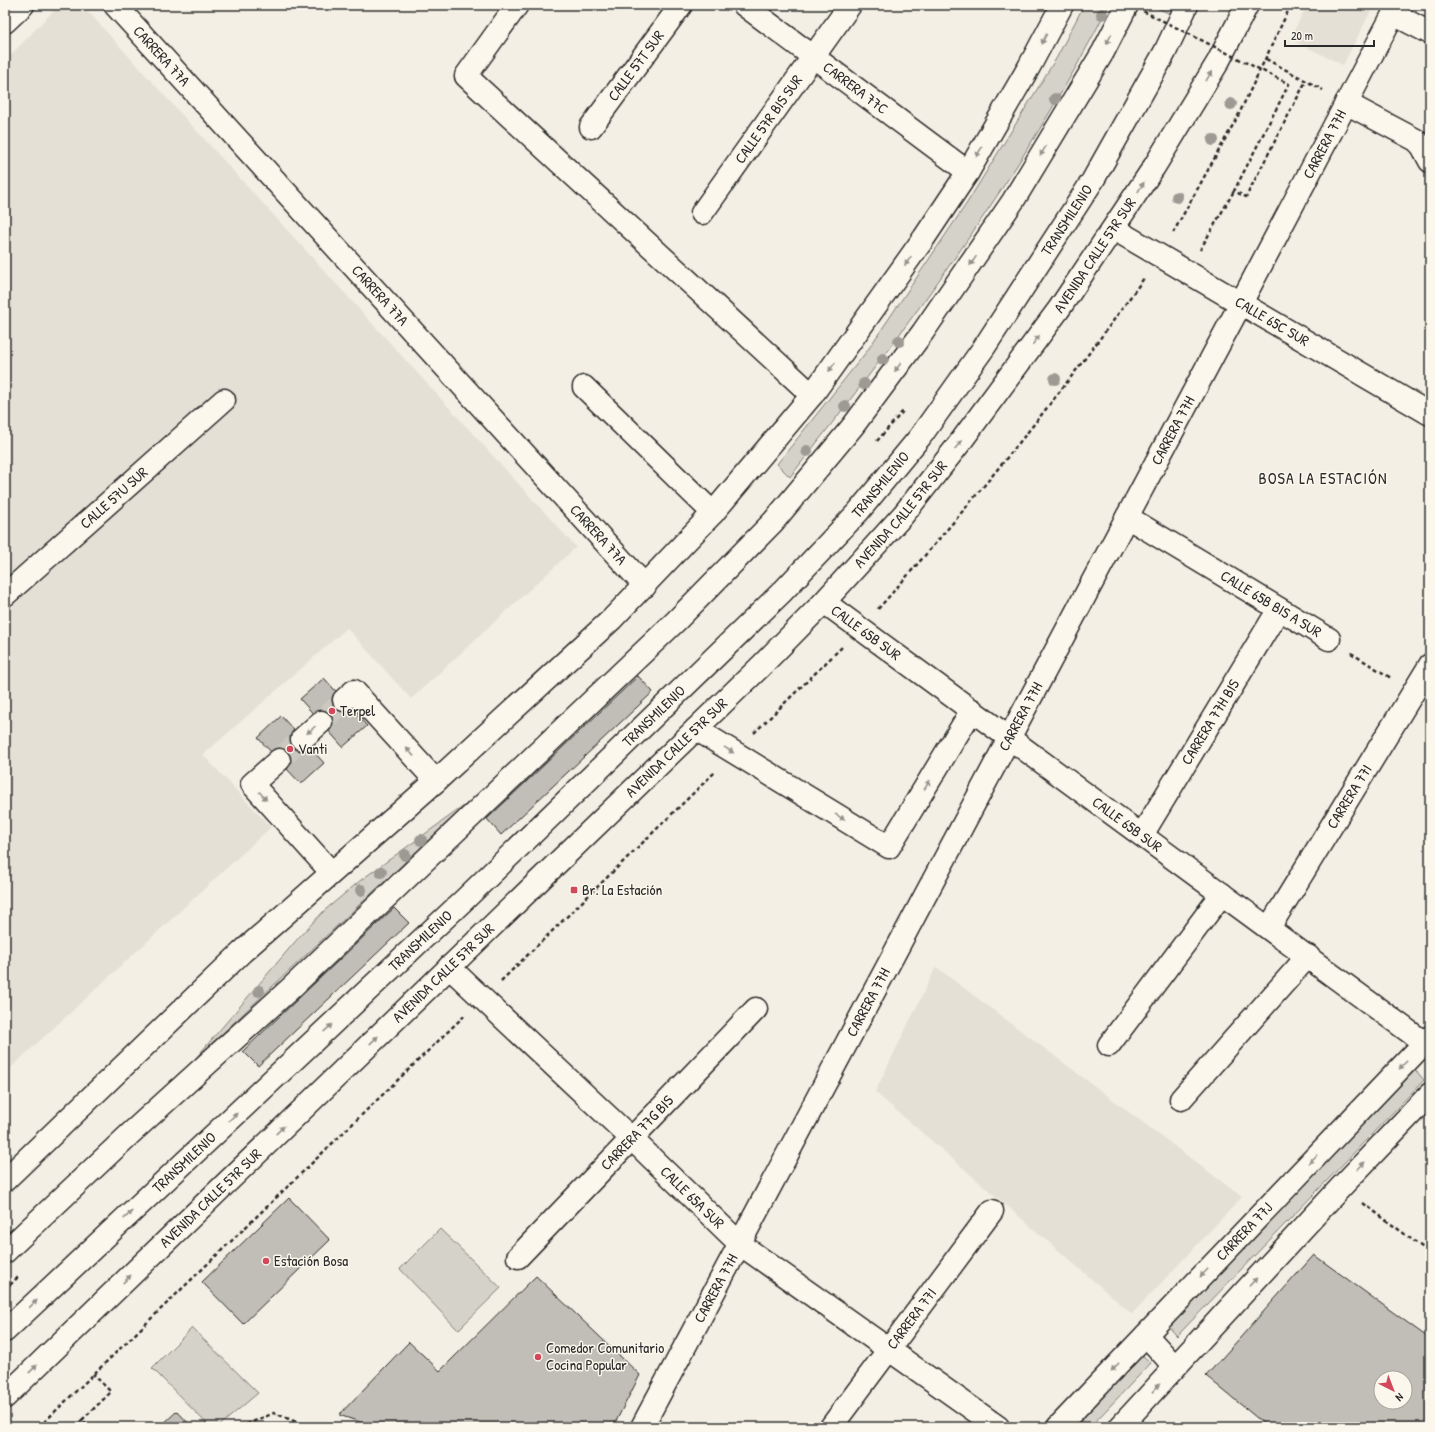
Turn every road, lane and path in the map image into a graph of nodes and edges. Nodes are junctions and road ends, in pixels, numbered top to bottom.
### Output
1 (23, 5) edge
2 (115, 5) edge
3 (517, 5) edge
4 (681, 5) edge
5 (744, 5) edge
6 (850, 5) edge
7 (1062, 5) edge
8 (1128, 5) edge
9 (1131, 5) edge
10 (1187, 5) edge
11 (1245, 7) edge
12 (1395, 9) edge
13 (5, 22) edge
14 (1430, 33) edge
15 (814, 57) junction
16 (1266, 59) dead end
17 (1306, 80) junction
18 (1346, 103) junction
19 (591, 127) dead end
20 (1430, 161) edge
21 (968, 172) junction
22 (1234, 191) junction
23 (702, 213) dead end
24 (1114, 229) junction
25 (1206, 240) dead end
26 (1241, 303) junction
27 (584, 387) dead end
28 (812, 395) junction
29 (224, 400) dead end
30 (1430, 414) edge
31 (713, 513) junction
32 (1127, 516) junction
33 (645, 586) junction
34 (5, 595) edge
35 (824, 602) junction
36 (1279, 609) junction
37 (1328, 639) joint
38 (1430, 665) edge
39 (1414, 692) junction
40 (344, 700) tunnel mouth
41 (972, 710) junction
42 (321, 722) tunnel mouth
43 (696, 729) junction
44 (1009, 738) junction
45 (302, 739) tunnel mouth
46 (279, 760) tunnel mouth
47 (436, 781) junction
48 (1142, 835) junction
49 (331, 872) junction
50 (1222, 894) junction
51 (1269, 928) junction
52 (1308, 956) junction
53 (449, 967) junction
54 (756, 1009) dead end
55 (1428, 1042) edge
56 (1109, 1045) dead end
57 (1430, 1094) edge
58 (1181, 1099) dead end
59 (632, 1139) junction
60 (7, 1175) edge
61 (1341, 1187) junction
62 (992, 1211) dead end
63 (740, 1244) junction
64 (5, 1252) edge
65 (1430, 1253) edge
66 (518, 1257) dead end
67 (5, 1331) edge
68 (1146, 1335) junction
69 (888, 1350) junction
70 (1175, 1367) junction
71 (93, 1374) dead end
72 (5, 1397) edge
73 (82, 1420) junction
74 (74, 1427) edge
75 (88, 1427) edge
76 (240, 1427) edge
77 (309, 1427) edge
78 (642, 1427) edge
79 (831, 1427) edge
80 (998, 1427) edge
81 (1058, 1427) edge
82 (1120, 1427) edge

1 - 13 main road
2 - 33 main road, CARRERA 77A
3 - 28 main road
4 - 19 main road, CALLE 57T SUR
5 - 15 main road, CARRERA 77C
6 - 15 main road, CALLE 57R BIS SUR
7 -> 21 main road
8 -> 64 main road
9 - 22 path, bridge
67 -> 10 main road, TRANSMILENIO
24 -> 11 main road, AVENIDA CALLE 57R SUR
12 - 14 main road
12 - 18 main road, CARRERA 77H
15 - 21 main road, CARRERA 77C
15 - 23 main road, CALLE 57R BIS SUR
16 - 17 path
17 - 18 path
17 - 22 path, bridge
18 - 20 main road
18 - 26 main road, CARRERA 77H
21 -> 28 main road
22 - 25 path
24 - 26 main road, CALLE 65C SUR
35 -> 24 main road, AVENIDA CALLE 57R SUR
26 - 30 main road, CALLE 65C SUR
26 - 32 main road, CARRERA 77H
27 - 31 main road
28 - 31 main road
29 - 34 main road, CALLE 57U SUR
31 - 33 main road
32 - 36 main road, CALLE 65B BIS A SUR
32 - 44 main road, CARRERA 77H
33 - 47 main road
35 - 41 main road, CALLE 65B SUR
35 - 43 main road, AVENIDA CALLE 57R SUR
36 - 37 main road, CALLE 65B BIS A SUR
36 - 48 main road, CARRERA 77H BIS
37 - 39 path, CALLE 65B BIS A SUR
38 - 39 main road, CARRERA 77I
39 - 51 main road, CARRERA 77I
47 -> 40 main road
43 -> 41 main road
41 - 44 main road, CALLE 65B SUR
42 -> 45 main road
43 - 53 main road, AVENIDA CALLE 57R SUR
44 - 48 main road, CALLE 65B SUR
44 - 63 main road, CARRERA 77H
46 -> 49 main road
47 - 49 main road
48 - 50 main road, CALLE 65B SUR
49 - 60 main road
50 - 51 main road, CALLE 65B SUR
50 - 56 main road
51 - 52 main road, CALLE 65B SUR
52 - 55 main road, CALLE 65B SUR
52 - 58 main road
53 - 59 main road, CALLE 65A SUR
72 -> 53 main road, AVENIDA CALLE 57R SUR
54 - 59 main road, CARRERA 77G BIS
55 -> 68 main road, CARRERA 77J
61 -> 57 main road
59 - 63 main road, CALLE 65A SUR
59 - 66 main road, CARRERA 77G BIS
61 - 65 path
70 -> 61 main road
62 - 69 main road, CARRERA 77I
63 - 69 main road, CALLE 65A SUR
63 - 78 main road, CARRERA 77H
68 - 70 main road
68 -> 81 main road, CARRERA 77J
69 - 79 main road, CARRERA 77I
69 - 80 main road, CALLE 65A SUR
82 -> 70 main road
71 - 73 path
73 - 74 path
73 - 75 path
76 - 77 path

